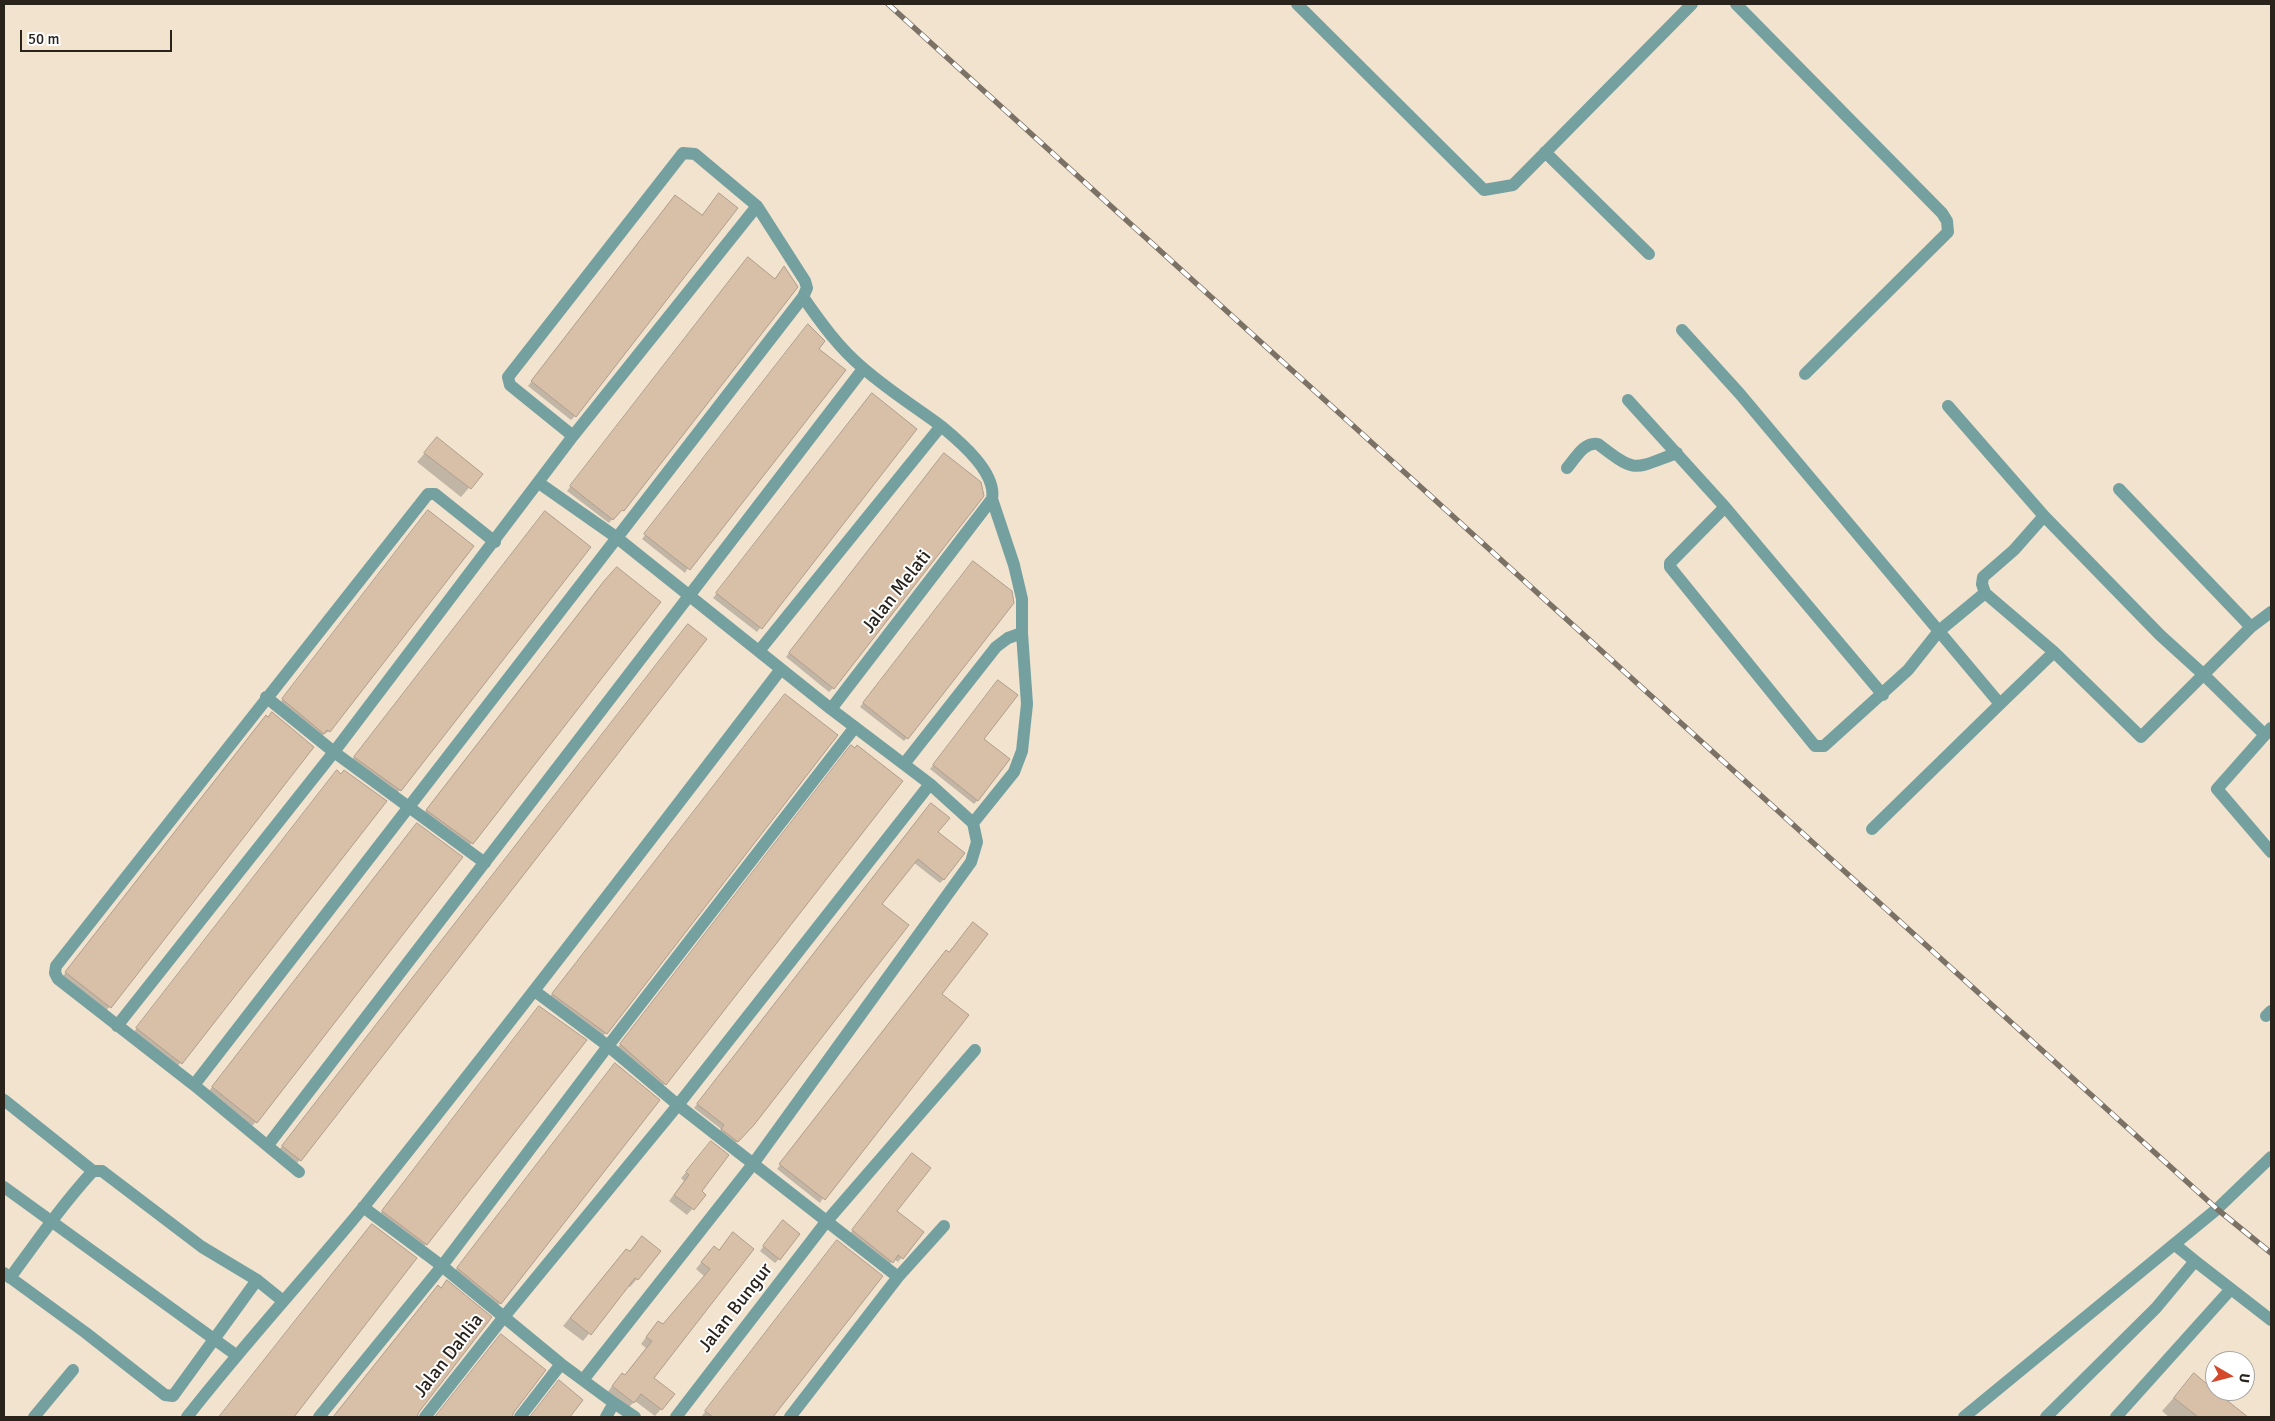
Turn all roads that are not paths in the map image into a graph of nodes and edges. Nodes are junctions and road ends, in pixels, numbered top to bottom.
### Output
1 (1297, 4) edge
2 (1692, 4) edge
3 (1736, 4) edge
4 (1545, 152) junction
5 (757, 206) junction
6 (1649, 254) dead end
7 (803, 297) junction
8 (1682, 330) dead end
9 (864, 369) junction
10 (1805, 374) dead end
11 (1628, 400) dead end
12 (1948, 406) dead end
13 (941, 426) junction
14 (573, 436) junction
15 (1677, 453) junction
16 (1567, 468) dead end
17 (539, 483) junction
18 (2119, 489) dead end
19 (992, 499) junction
20 (1725, 508) junction
21 (2044, 516) junction
22 (616, 537) junction
23 (495, 542) junction
24 (1985, 593) junction
25 (688, 595) junction
26 (2271, 612) edge
27 (2251, 627) junction
28 (1939, 630) junction
29 (1022, 633) junction
30 (759, 651) junction
31 (2054, 652) junction
32 (781, 669) junction
33 (2204, 675) junction
34 (1883, 695) junction
35 (266, 697) junction
36 (2000, 704) junction
37 (831, 709) junction
38 (855, 727) junction
39 (2268, 732) edge
40 (334, 752) junction
41 (904, 764) junction
42 (930, 784) junction
43 (410, 807) junction
44 (972, 823) junction
45 (1872, 829) dead end
46 (2271, 852) edge
47 (485, 863) junction
48 (536, 992) junction
49 (117, 1026) junction
50 (608, 1046) junction
51 (974, 1050) dead end
52 (194, 1084) junction
53 (4, 1100) edge
54 (678, 1105) junction
55 (268, 1145) junction
56 (2271, 1157) edge
57 (754, 1164) junction
58 (93, 1171) junction
59 (299, 1172) dead end
60 (4, 1187) edge
61 (363, 1207) junction
62 (51, 1220) junction
63 (826, 1222) junction
64 (944, 1226) dead end
65 (2174, 1244) junction
66 (2195, 1261) junction
67 (442, 1266) junction
68 (7, 1275) edge
69 (898, 1277) junction
70 (257, 1280) junction
71 (2231, 1289) junction
72 (283, 1301) junction
73 (503, 1318) junction
74 (2271, 1320) edge
75 (212, 1339) junction
76 (236, 1355) junction
77 (561, 1364) junction
78 (73, 1370) dead end
79 (583, 1380) junction
80 (614, 1403) junction
81 (34, 1417) edge
82 (187, 1417) edge
83 (319, 1417) edge
84 (425, 1417) edge
85 (520, 1417) edge
86 (606, 1417) edge
87 (635, 1417) edge
88 (676, 1417) edge
89 (790, 1417) edge
90 (1964, 1417) edge
91 (2046, 1417) edge
92 (2116, 1417) edge

1 - 4 street
2 - 4 street
3 - 10 street
4 - 6 street
5 - 7 street
5 - 14 street
5 - 14 street
7 - 9 street
7 - 22 street
8 - 28 street
9 - 13 street
9 - 25 street
11 - 15 street
12 - 21 street
13 - 19 street
13 - 30 street
14 - 17 street
15 - 16 street
15 - 20 street
17 - 22 street
17 - 23 street
18 - 27 street
19 - 29 street
19 - 37 street, Jalan Melati
20 - 34 street
20 - 34 street
21 - 24 street
21 - 33 street
22 - 25 street
22 - 43 street
23 - 35 street
23 - 40 street
24 - 28 street
24 - 31 street
25 - 30 street
25 - 47 street
26 - 27 street
27 - 33 street
28 - 34 street
28 - 36 street
29 - 41 street
29 - 44 street
30 - 32 street
31 - 33 street
31 - 36 street
32 - 37 street
32 - 48 street
33 - 39 street
35 - 40 street
35 - 49 street
36 - 45 street
37 - 38 street
38 - 41 street
38 - 50 street
39 - 46 street
40 - 43 street
40 - 49 street
41 - 42 street
42 - 44 street
42 - 54 street, Jalan Dahlia
43 - 47 street
43 - 52 street
44 - 57 street
47 - 55 street
48 - 50 street
48 - 61 street
49 - 52 street
50 - 54 street
50 - 67 street
51 - 63 street, Jalan Bungur
52 - 55 street
53 - 58 street
54 - 57 street
54 - 73 street, Jalan Dahlia
55 - 59 street
56 - 65 street
57 - 63 street
57 - 79 street
58 - 62 street
58 - 70 street
60 - 62 street
61 - 67 street
61 - 72 street
62 - 68 street
62 - 75 street
63 - 69 street
63 - 88 street, Jalan Bungur
64 - 69 street
65 - 66 street
65 - 90 street
66 - 71 street
66 - 91 street
67 - 73 street
67 - 83 street
68 - 75 street
69 - 89 street
70 - 72 street
70 - 75 street
71 - 74 street
71 - 92 street
72 - 76 street
73 - 77 street
73 - 84 street, Jalan Dahlia
75 - 76 street
76 - 82 street
77 - 79 street
77 - 85 street
78 - 81 street
79 - 80 street
80 - 86 street
80 - 87 street

